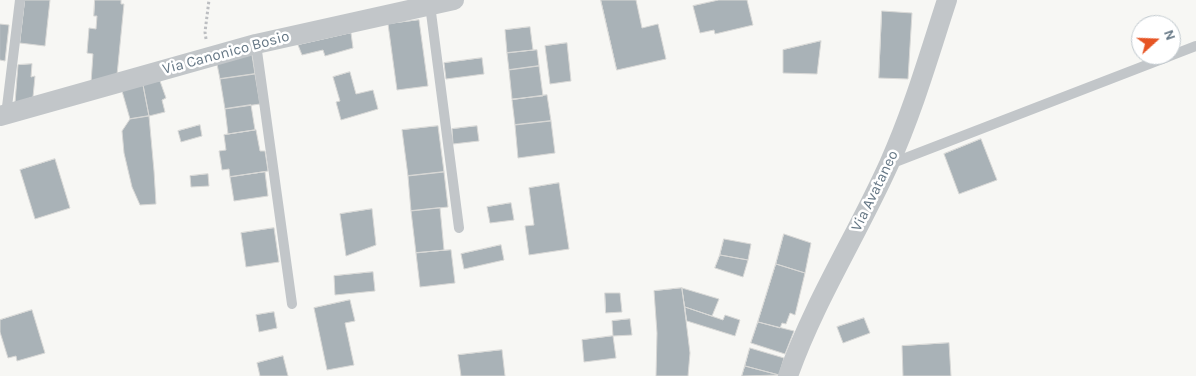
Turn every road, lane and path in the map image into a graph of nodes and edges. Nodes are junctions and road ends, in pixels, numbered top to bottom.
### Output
1 (20, 0) edge
2 (209, 0) edge
3 (454, 0) edge
4 (947, 0) edge
5 (430, 6) junction
6 (256, 44) junction
7 (1196, 46) edge
8 (206, 57) junction
9 (3, 116) edge
10 (889, 164) junction
11 (458, 228) dead end
12 (292, 304) dead end
13 (788, 376) edge

1 - 9 lane
2 - 8 path
3 - 5 street, Via Canonico Bosio
4 - 10 street, Via Avataneo
5 - 6 street, Via Canonico Bosio
5 - 11 lane
6 - 8 street, Via Canonico Bosio
6 - 12 lane
7 - 10 lane
8 - 9 street, Via Canonico Bosio
10 - 13 street, Via Avataneo

